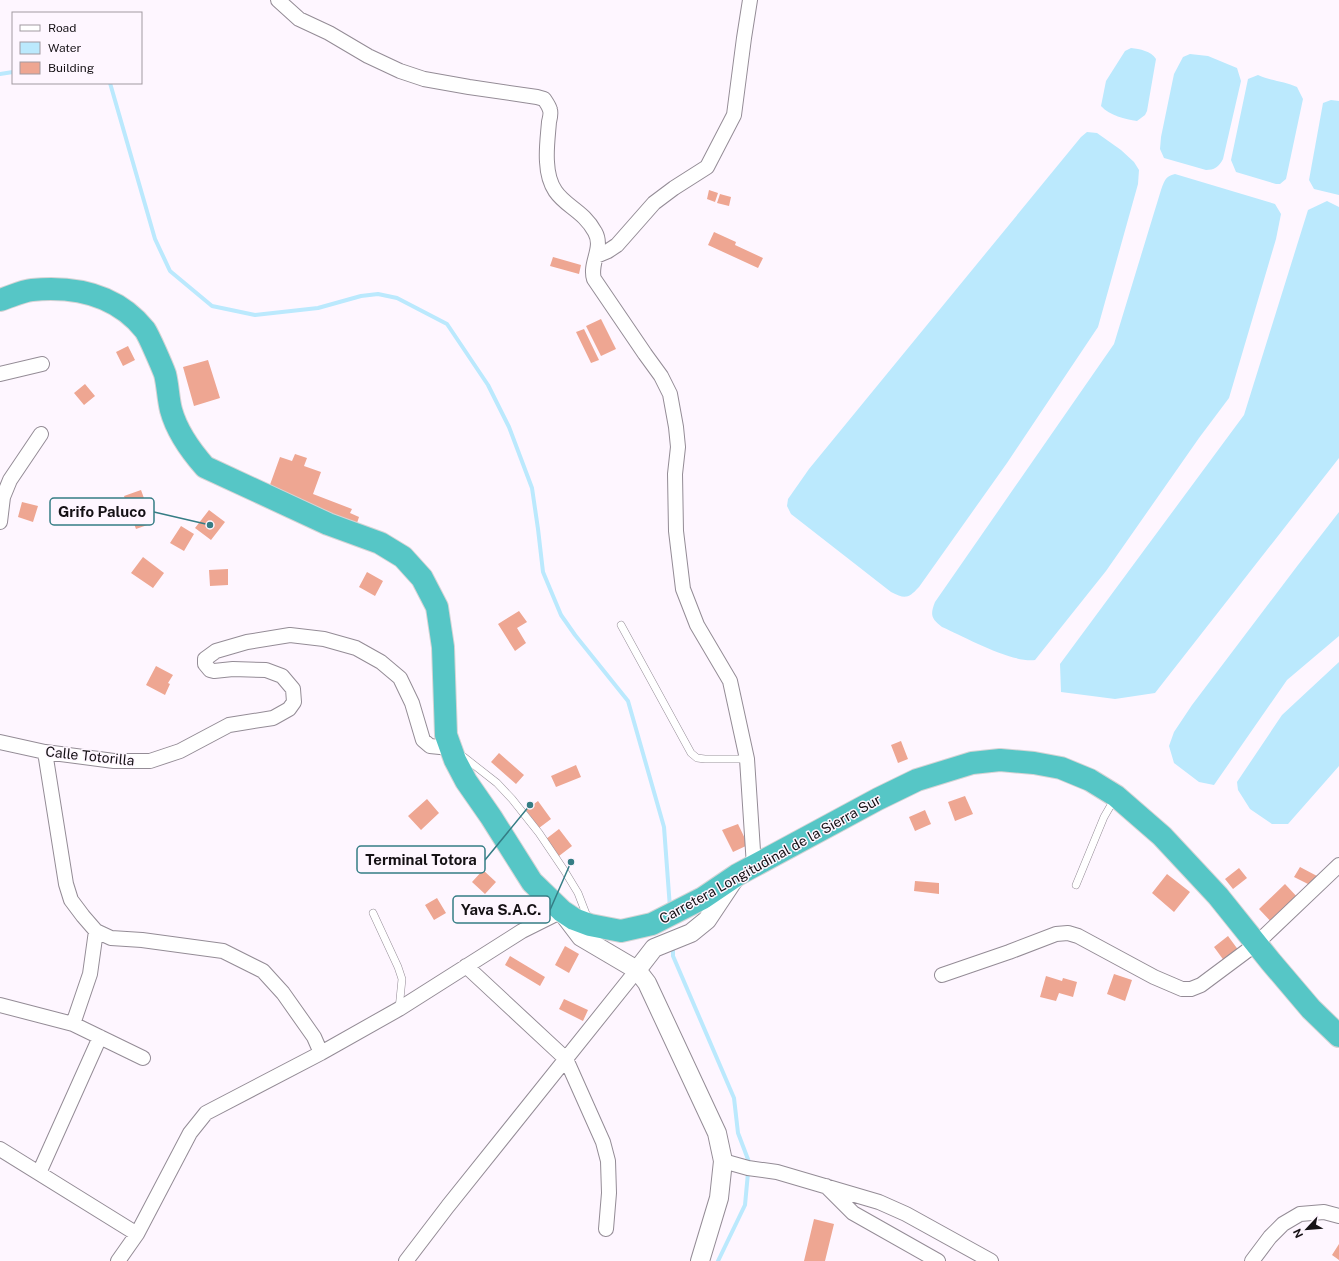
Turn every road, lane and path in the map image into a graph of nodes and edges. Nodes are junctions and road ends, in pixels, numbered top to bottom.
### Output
1 (278, 0) edge
2 (750, 0) edge
3 (596, 256) junction
4 (0, 300) edge
5 (42, 364) dead end
6 (0, 374) edge
7 (41, 434) dead end
8 (2, 499) edge
9 (0, 522) edge
10 (621, 625) dead end
11 (0, 742) edge
12 (450, 748) junction
13 (45, 752) junction
14 (747, 759) junction
15 (1116, 796) junction
16 (1339, 865) edge
17 (746, 871) junction
18 (1076, 885) dead end
19 (562, 911) junction
20 (373, 914) dead end
21 (590, 925) junction
22 (96, 931) junction
23 (1256, 944) junction
24 (466, 966) junction
25 (637, 970) junction
26 (942, 975) dead end
27 (0, 1005) edge
28 (399, 1009) junction
29 (73, 1024) junction
30 (1339, 1036) edge
31 (100, 1037) junction
32 (321, 1053) junction
33 (143, 1058) dead end
34 (566, 1059) junction
35 (0, 1148) edge
36 (723, 1160) junction
37 (39, 1173) junction
38 (825, 1186) junction
39 (1339, 1216) edge
40 (606, 1229) dead end
41 (137, 1234) junction
42 (118, 1261) edge
43 (406, 1261) edge
44 (700, 1261) edge
45 (938, 1261) edge
46 (991, 1261) edge
47 (1252, 1261) edge

1 - 3 street
2 - 3 street
3 - 14 street
4 - 12 highway, Carretera Longitudinal de la Sierra Sur
5 - 6 street
7 - 8 street
8 - 9 street
10 - 14 lane
11 - 13 street, Calle Totorilla
12 - 13 street, Calle Totorilla
12 - 19 highway, Carretera Longitudinal de la Sierra Sur
12 - 21 lane
13 - 22 street
14 - 17 street
15 - 17 highway, Carretera Longitudinal de la Sierra Sur
15 - 18 lane
15 - 23 highway, Carretera Longitudinal de la Sierra Sur
16 - 23 street
17 - 21 highway, Carretera Longitudinal de la Sierra Sur
17 - 25 street
19 - 21 highway, Carretera Longitudinal de la Sierra Sur
19 - 24 street
19 - 25 street
20 - 28 lane
22 - 29 street
22 - 32 street
23 - 26 street
23 - 30 highway, Carretera Longitudinal de la Sierra Sur
24 - 28 street
24 - 34 street
25 - 34 street
25 - 36 street
27 - 29 street
28 - 32 street
29 - 31 street
31 - 33 street
31 - 37 street
32 - 41 street
34 - 40 street
34 - 43 street
35 - 37 street
36 - 38 street
36 - 44 street
37 - 41 street
38 - 45 street
38 - 46 street
39 - 47 street
41 - 42 street

